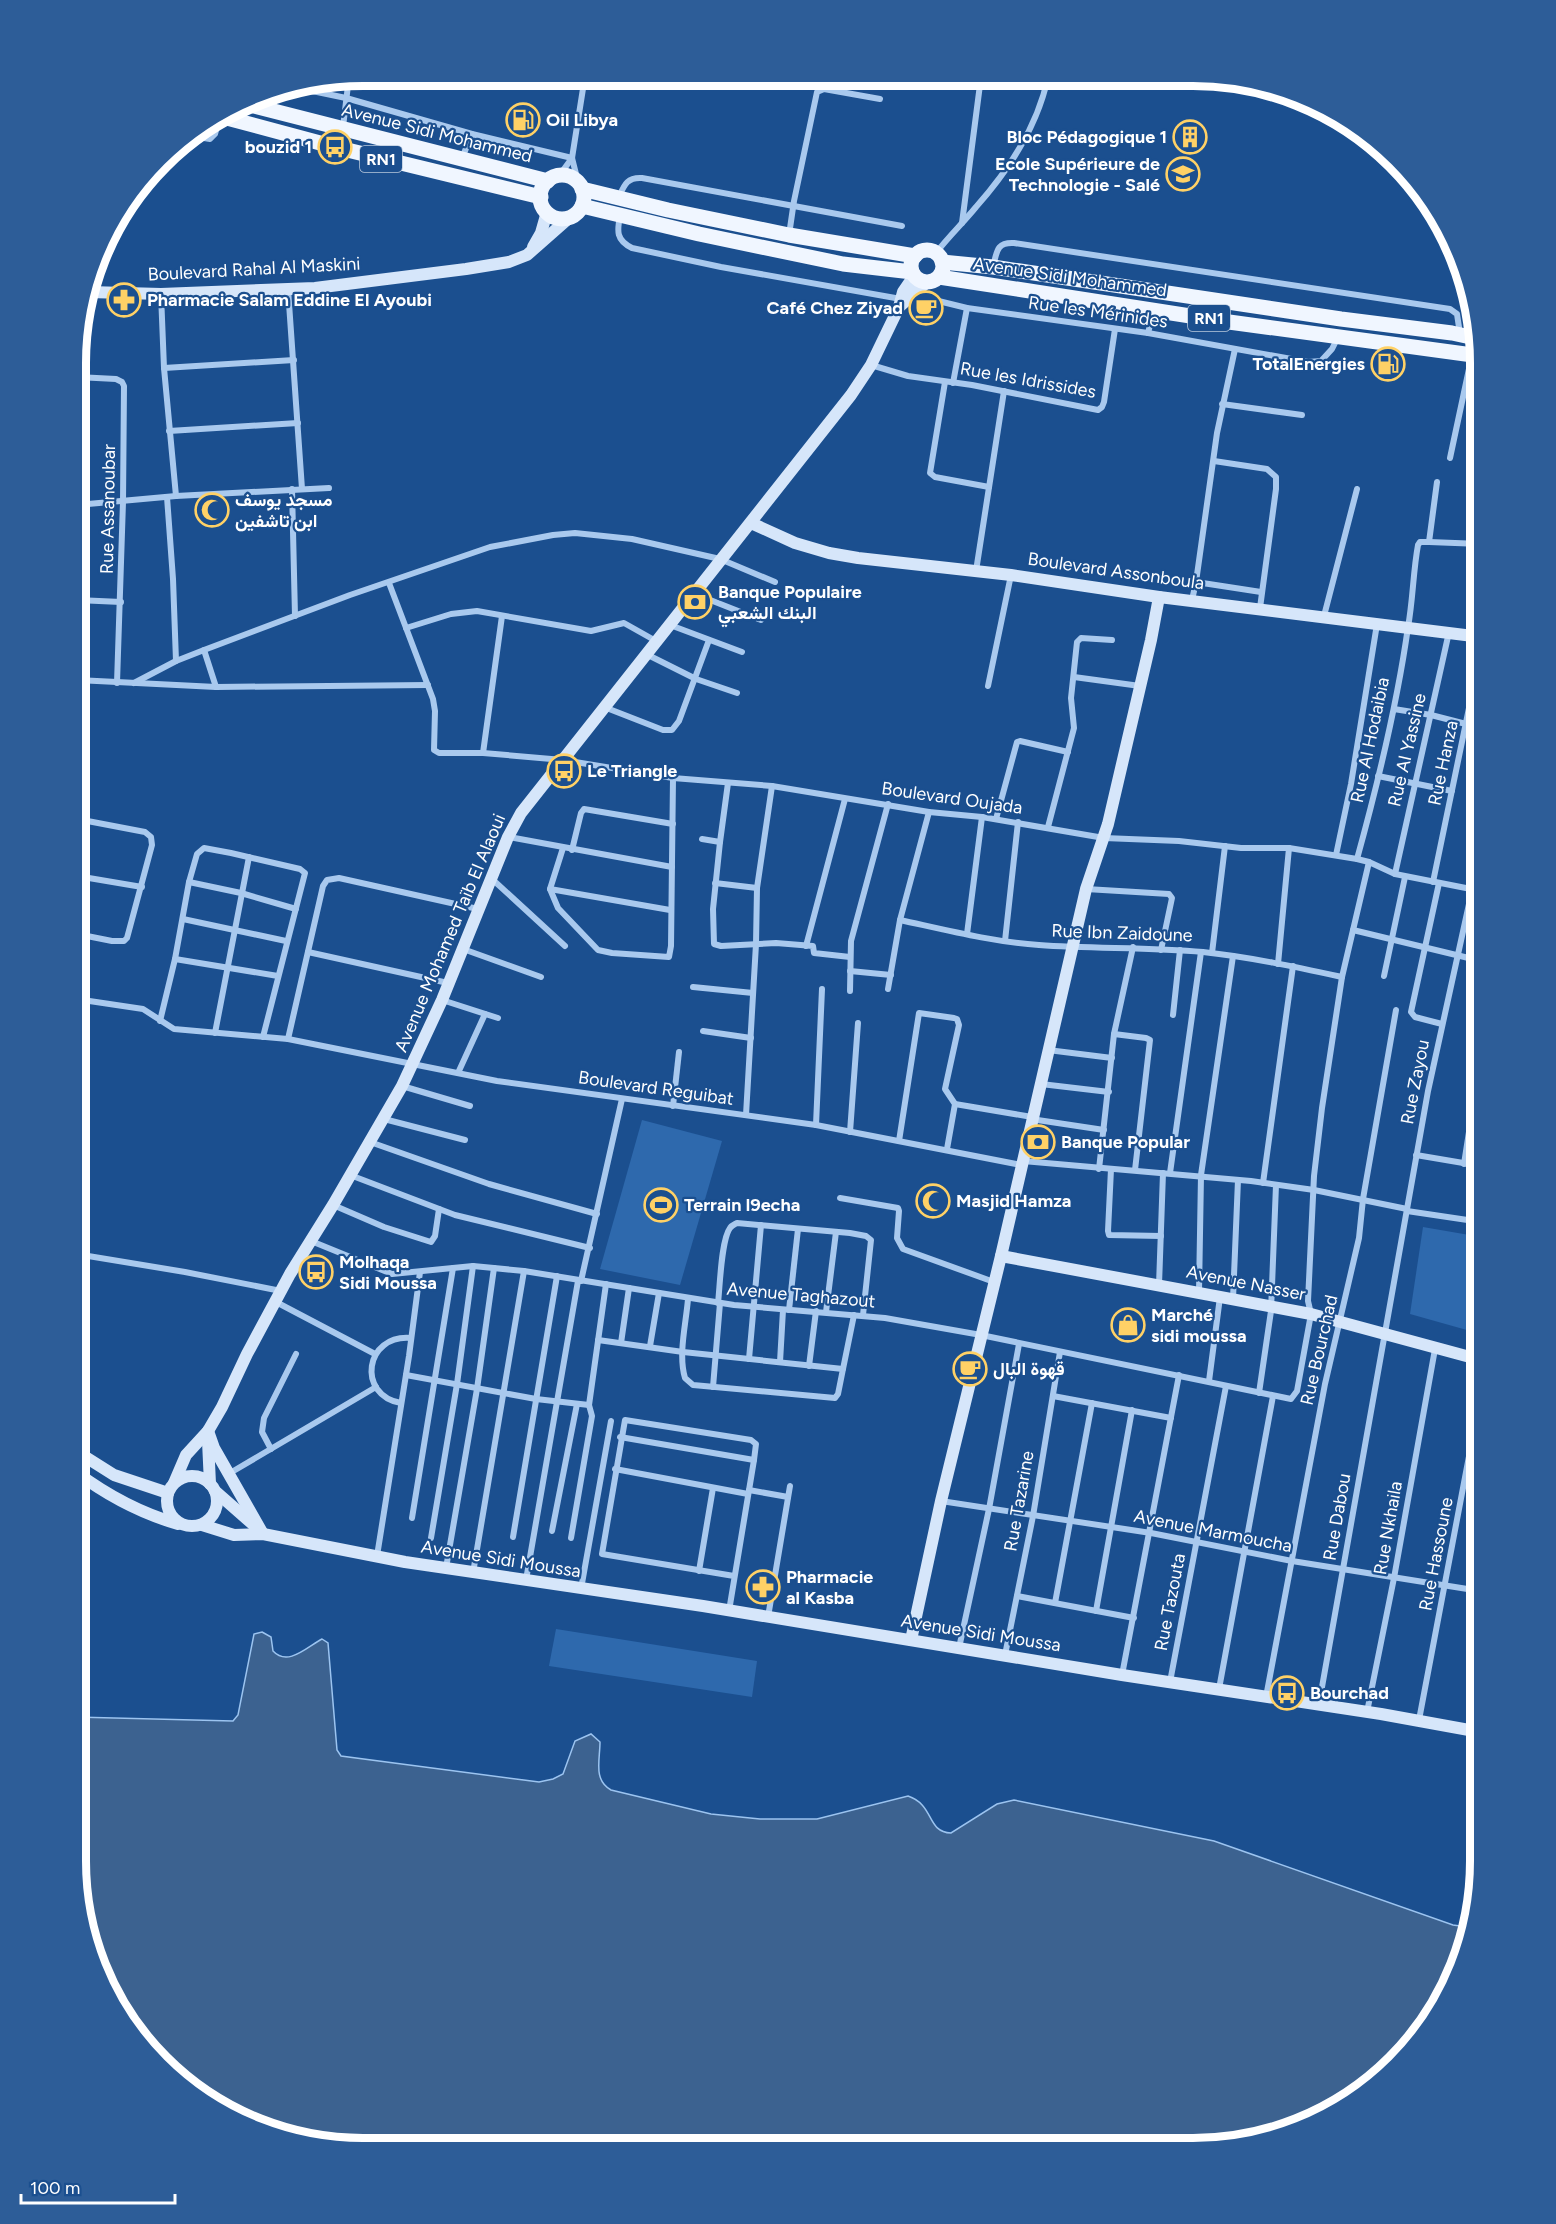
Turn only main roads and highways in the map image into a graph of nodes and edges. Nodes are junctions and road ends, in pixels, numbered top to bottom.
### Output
1 (260, 105) edge
2 (229, 120) edge
3 (554, 178) junction
4 (580, 185) junction
5 (541, 197) junction
6 (582, 206) junction
7 (915, 256) junction
8 (928, 270) junction
9 (1373, 323) junction
10 (1418, 329) junction
11 (1468, 336) edge
12 (1372, 341) junction
13 (1417, 347) junction
14 (1470, 354) edge

1 - 3 main road, Avenue Sidi Mohammed / RN1
2 - 5 main road, Avenue Sidi Mohammed / RN1
3 - 4 main road, RN1
3 - 5 main road
4 - 6 main road
4 - 7 main road, RN1
5 - 6 main road
6 - 8 main road, Avenue Sidi Mohammed / RN1
7 - 8 main road
7 - 8 main road, RN1
8 - 9 main road, Avenue Sidi Mohammed / RN1
8 - 12 main road, Avenue Sidi Mohammed / RN1
9 - 10 main road, Avenue Sidi Mohammed / RN1
9 - 12 main road
10 - 11 main road, Avenue Sidi Mohammed / RN1
10 - 13 main road
12 - 13 main road, Avenue Sidi Mohammed / RN1
13 - 14 main road, Avenue Sidi Mohammed / RN1

